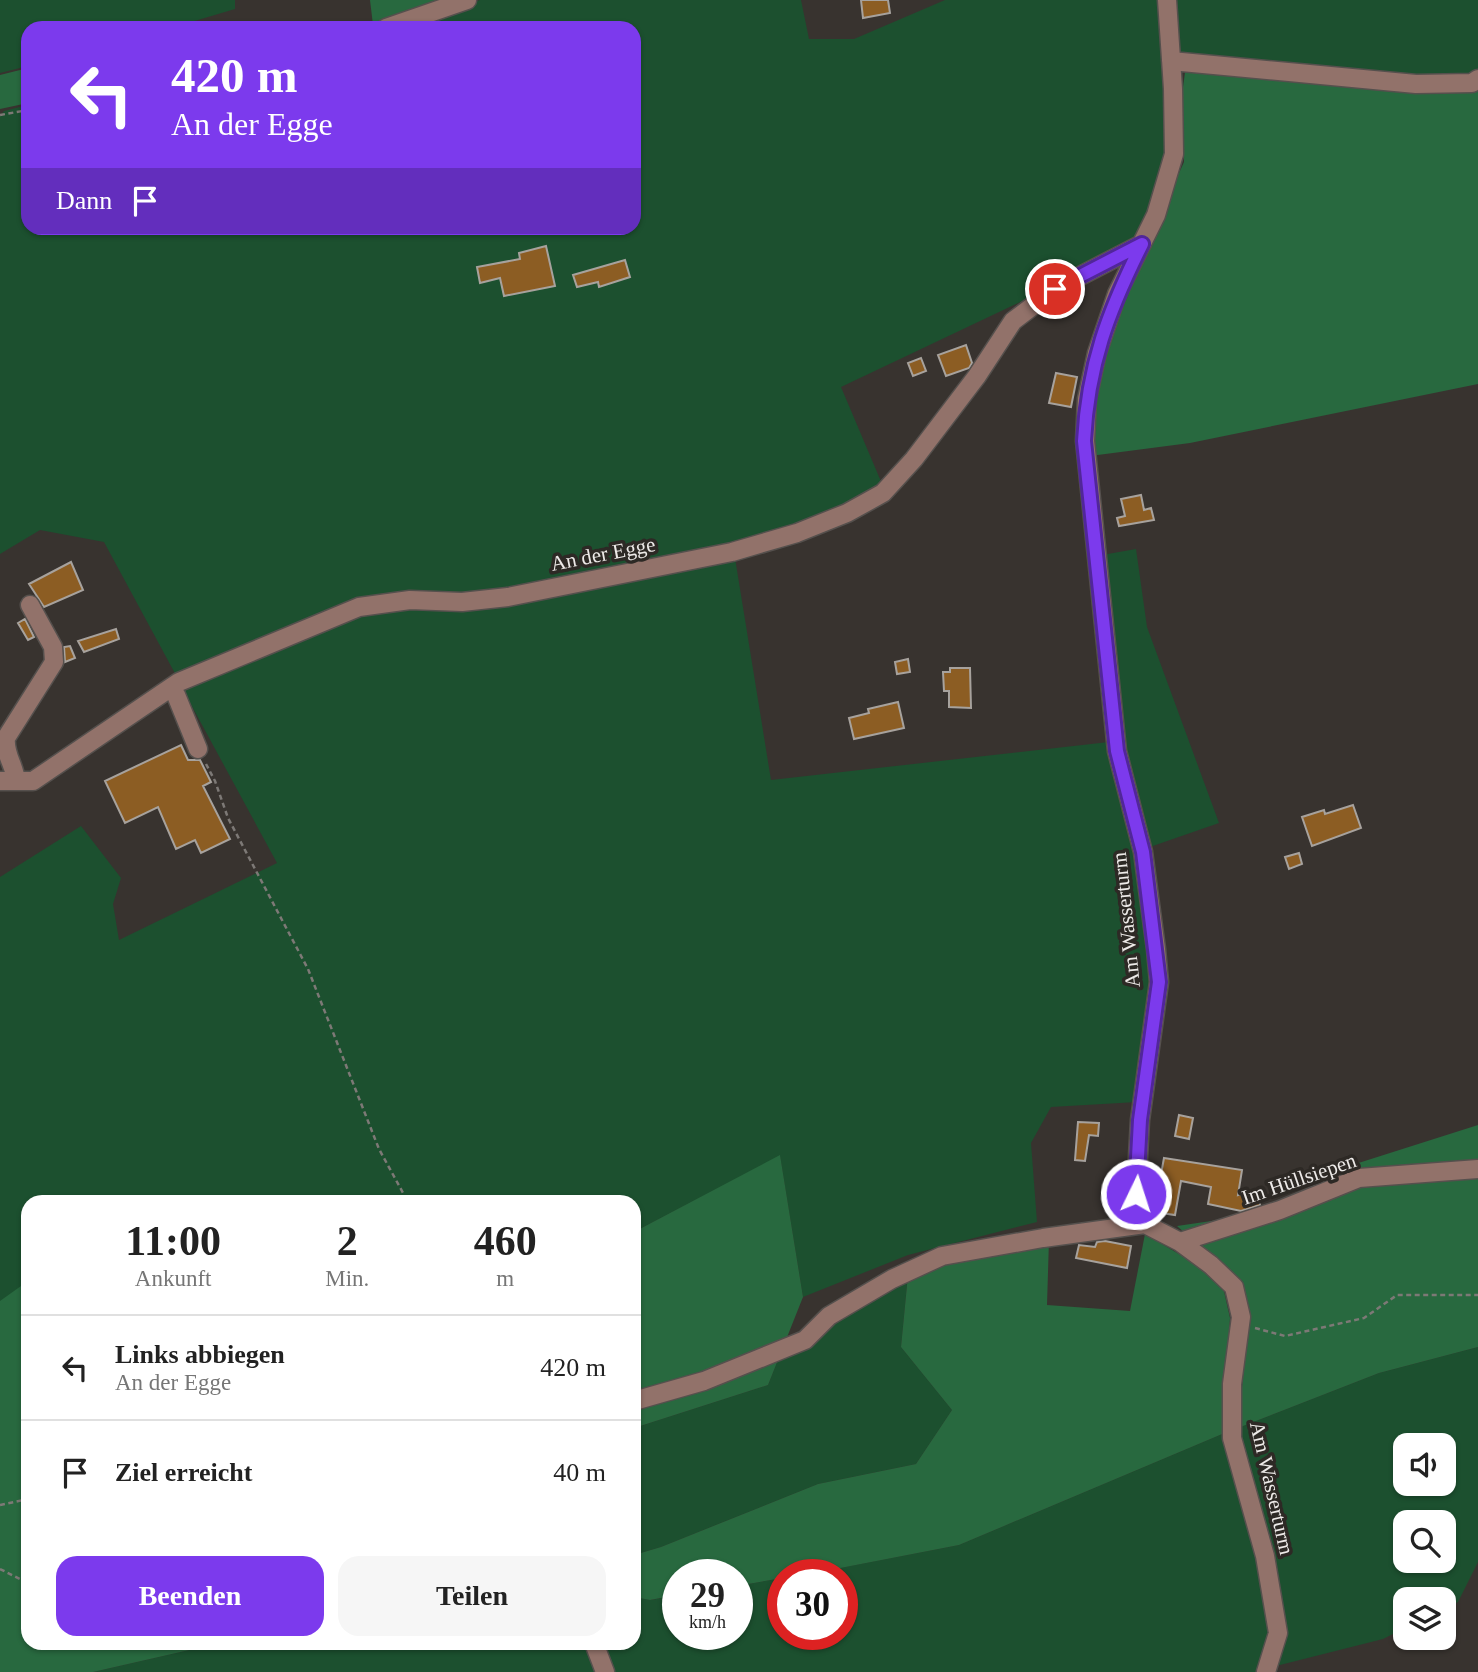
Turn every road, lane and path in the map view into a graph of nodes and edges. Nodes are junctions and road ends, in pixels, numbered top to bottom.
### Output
1 (467, 0) edge
2 (1167, 0) edge
3 (411, 21) edge
4 (1171, 61) junction
5 (1478, 79) edge
6 (21, 111) edge
7 (0, 115) edge
8 (1142, 244) junction
9 (30, 605) dead end
10 (170, 688) junction
11 (198, 749) joint
12 (8, 781) edge
13 (1478, 1169) edge
14 (404, 1195) edge
15 (1145, 1224) junction
16 (1180, 1242) junction
17 (1478, 1295) edge
18 (1241, 1317) junction
19 (641, 1399) edge
20 (21, 1500) edge
21 (0, 1505) edge
22 (0, 1569) edge
23 (21, 1580) edge
24 (597, 1650) edge
25 (605, 1672) edge
26 (1266, 1672) edge

1 - 3 street
2 - 4 street, Am Wasserturm
4 - 5 street
4 - 8 street, Am Wasserturm
6 - 7 path
8 - 10 street, An der Egge
8 - 15 street, Am Wasserturm
9 - 12 street
10 - 11 street
10 - 12 street, An der Egge
11 - 14 path
13 - 16 street, Im Hüllsiepen
15 - 16 street, Am Wasserturm
15 - 19 street
16 - 18 street, Am Wasserturm
17 - 18 path
18 - 26 street, Am Wasserturm
20 - 21 path
22 - 23 path
24 - 25 street

